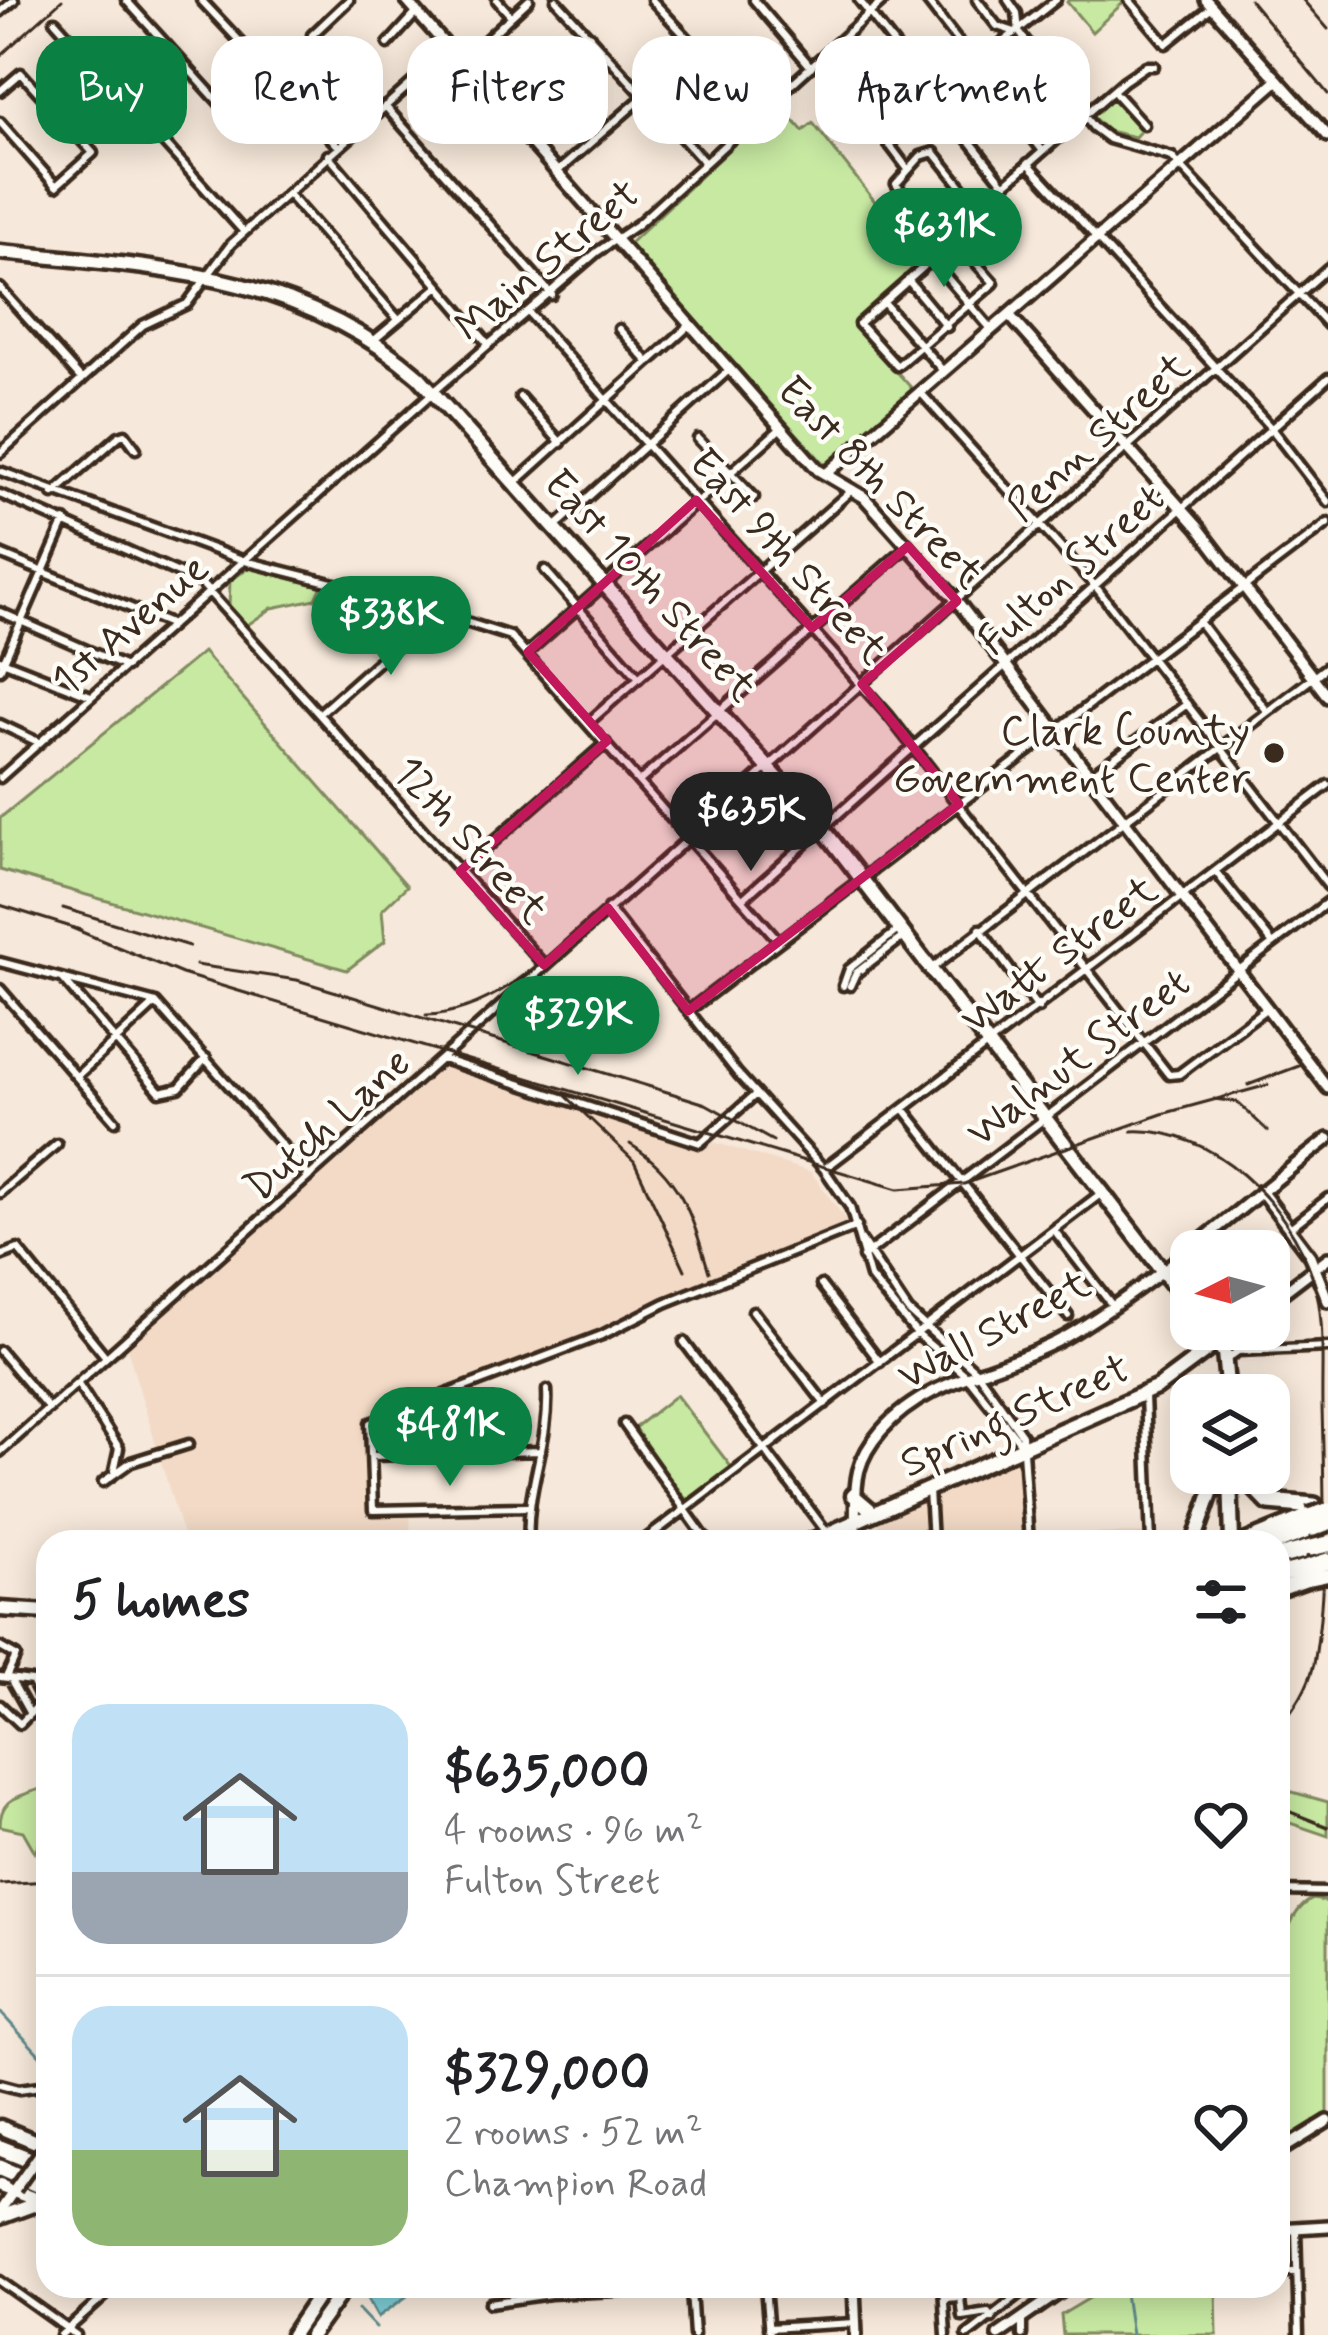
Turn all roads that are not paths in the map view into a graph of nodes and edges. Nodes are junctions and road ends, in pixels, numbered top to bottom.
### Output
1 (14, 0) edge
2 (126, 0) edge
3 (201, 0) edge
4 (349, 0) edge
5 (406, 0) edge
6 (497, 0) edge
7 (529, 0) edge
8 (556, 0) edge
9 (652, 0) edge
10 (754, 0) edge
11 (770, 0) edge
12 (859, 0) edge
13 (884, 0) edge
14 (926, 0) edge
15 (976, 0) edge
16 (1009, 0) edge
17 (1056, 0) edge
18 (1129, 0) edge
19 (1209, 4) edge
20 (761, 8) junction
21 (0, 12) edge
22 (417, 12) junction
23 (870, 14) junction
24 (511, 16) junction
25 (55, 21) dead end
26 (1018, 32) junction
27 (68, 36) edge
28 (234, 36) edge
29 (313, 36) edge
30 (438, 36) edge
31 (490, 36) edge
32 (590, 36) edge
33 (685, 36) edge
34 (846, 36) edge
35 (887, 36) edge
36 (954, 36) edge
37 (1013, 36) edge
38 (1021, 36) edge
39 (388, 44) dead end
40 (608, 57) edge
41 (815, 64) edge
42 (1154, 66) dead end
43 (811, 67) junction
44 (1278, 80) junction
45 (632, 84) edge
46 (791, 85) edge
47 (407, 87) edge
48 (36, 90) edge
49 (1113, 91) junction
50 (0, 92) edge
51 (211, 94) edge
52 (385, 106) junction
53 (632, 107) edge
54 (383, 108) edge
55 (1090, 111) edge
56 (0, 122) edge
57 (1090, 122) edge
58 (1144, 124) dead end
59 (1328, 136) edge
60 (85, 144) edge
61 (165, 144) edge
62 (340, 144) edge
63 (534, 144) edge
64 (687, 144) edge
65 (726, 144) edge
66 (972, 144) edge
67 (1037, 144) edge
68 (1049, 144) edge
69 (889, 145) edge
70 (338, 146) joint
71 (1042, 150) junction
72 (328, 155) junction
73 (1027, 162) junction
74 (705, 163) junction
75 (907, 168) junction
76 (1182, 168) junction
77 (558, 171) junction
78 (1004, 184) junction
79 (288, 194) junction
80 (978, 207) junction
81 (969, 216) junction
82 (244, 232) junction
83 (616, 238) junction
84 (991, 240) dead end
85 (1098, 242) junction
86 (0, 252) edge
87 (931, 259) junction
88 (1328, 268) edge
89 (208, 274) junction
90 (908, 280) junction
91 (440, 286) junction
92 (0, 288) edge
93 (1300, 294) junction
94 (552, 295) junction
95 (884, 302) junction
96 (971, 306) junction
97 (528, 312) junction
98 (396, 317) junction
99 (1010, 317) junction
100 (691, 324) junction
101 (1328, 325) edge
102 (947, 327) junction
103 (619, 329) dead end
104 (994, 332) junction
105 (373, 340) junction
106 (489, 345) junction
107 (923, 345) junction
108 (649, 362) junction
109 (731, 368) junction
110 (1214, 368) junction
111 (946, 374) junction
112 (1328, 378) edge
113 (82, 380) junction
114 (435, 391) junction
115 (922, 394) junction
116 (520, 397) dead end
117 (607, 400) junction
118 (781, 428) junction
119 (1271, 428) junction
120 (698, 440) dead end
121 (561, 443) junction
122 (646, 443) junction
123 (1130, 447) junction
124 (136, 449) dead end
125 (0, 453) edge
126 (0, 471) edge
127 (730, 471) junction
128 (826, 474) junction
129 (517, 482) junction
130 (853, 489) junction
131 (0, 494) edge
132 (53, 494) junction
133 (754, 497) dead end
134 (696, 500) junction
135 (1328, 502) edge
136 (1183, 509) junction
137 (65, 521) junction
138 (1328, 523) edge
139 (556, 526) junction
140 (1042, 526) junction
141 (908, 546) junction
142 (0, 554) edge
143 (245, 561) junction
144 (545, 570) dead end
145 (42, 573) junction
146 (760, 574) junction
147 (604, 583) junction
148 (1096, 587) junction
149 (1244, 588) junction
150 (211, 591) junction
151 (957, 602) junction
152 (578, 609) junction
153 (434, 611) junction
154 (0, 612) edge
155 (22, 620) junction
156 (1200, 623) junction
157 (172, 625) junction
158 (812, 628) junction
159 (528, 652) junction
160 (668, 653) junction
161 (1152, 658) junction
162 (1, 664) edge
163 (1007, 664) junction
164 (1328, 666) edge
165 (126, 667) junction
166 (1313, 677) junction
167 (639, 678) junction
168 (862, 684) junction
169 (91, 697) junction
170 (1328, 698) edge
171 (1187, 704) junction
172 (720, 711) junction
173 (1267, 711) junction
174 (320, 713) junction
175 (589, 722) junction
176 (0, 724) edge
177 (1056, 729) junction
178 (38, 742) junction
179 (607, 742) junction
180 (915, 747) junction
181 (1220, 747) junction
182 (771, 768) junction
183 (1091, 775) junction
184 (0, 778) edge
185 (641, 781) junction
186 (1328, 785) edge
187 (959, 804) junction
188 (1124, 818) junction
189 (1277, 824) junction
190 (824, 830) junction
191 (690, 836) junction
192 (460, 871) junction
193 (1216, 871) junction
194 (860, 880) junction
195 (1328, 886) edge
196 (1028, 892) junction
197 (1182, 896) junction
198 (744, 898) junction
199 (1328, 902) edge
200 (608, 908) junction
201 (979, 928) junction
202 (900, 933) junction
203 (778, 940) junction
204 (1273, 944) junction
205 (0, 962) edge
206 (544, 965) junction
207 (929, 970) junction
208 (1240, 970) junction
209 (1085, 972) junction
210 (61, 976) junction
211 (846, 986) dead end
212 (0, 989) edge
213 (156, 1003) junction
214 (1038, 1008) junction
215 (1267, 1008) junction
216 (688, 1011) junction
217 (118, 1040) junction
218 (1144, 1042) junction
219 (987, 1046) junction
220 (206, 1058) junction
221 (442, 1059) junction
222 (77, 1076) junction
223 (1328, 1088) edge
224 (756, 1094) junction
225 (904, 1109) junction
226 (1044, 1119) junction
227 (116, 1121) dead end
228 (1328, 1138) edge
229 (57, 1144) dead end
230 (824, 1169) junction
231 (309, 1176) junction
232 (962, 1182) junction
233 (1261, 1191) junction
234 (1103, 1192) junction
235 (0, 1193) edge
236 (1328, 1198) edge
237 (1290, 1228) junction
238 (857, 1229) junction
239 (1054, 1230) junction
240 (0, 1256) edge
241 (865, 1256) junction
242 (1019, 1256) junction
243 (1328, 1258) edge
244 (1160, 1268) junction
245 (1315, 1268) junction
246 (1170, 1281) edge
247 (821, 1286) dead end
248 (1290, 1287) edge
249 (1328, 1298) edge
250 (1112, 1305) junction
251 (753, 1310) dead end
252 (1068, 1316) dead end
253 (920, 1331) junction
254 (684, 1342) dead end
255 (1328, 1347) edge
256 (1207, 1350) edge
257 (1221, 1350) edge
258 (0, 1351) edge
259 (106, 1358) junction
260 (1226, 1360) junction
261 (880, 1362) junction
262 (972, 1374) junction
263 (1226, 1374) edge
264 (78, 1385) junction
265 (547, 1390) dead end
266 (1145, 1393) junction
267 (825, 1403) junction
268 (49, 1409) junction
269 (623, 1424) dead end
270 (189, 1444) dead end
271 (1025, 1445) junction
272 (119, 1448) junction
273 (766, 1448) junction
274 (541, 1451) junction
275 (0, 1452) edge
276 (372, 1456) junction
277 (131, 1462) junction
278 (114, 1472) junction
279 (103, 1482) dead end
280 (929, 1487) junction
281 (1215, 1494) edge
282 (1225, 1494) edge
283 (1262, 1494) edge
284 (853, 1495) junction
285 (526, 1507) junction
286 (684, 1512) junction
287 (873, 1512) junction
288 (1320, 1516) edge
289 (852, 1521) junction
290 (528, 1530) edge
291 (659, 1530) edge
292 (698, 1530) edge
293 (823, 1530) edge
294 (835, 1530) edge
295 (850, 1530) edge
296 (931, 1530) edge
297 (1029, 1530) edge
298 (1151, 1530) edge
299 (1199, 1530) edge
300 (1227, 1530) edge
301 (1281, 1530) edge
302 (1288, 1530) edge
303 (1290, 1534) edge
304 (1319, 1546) edge
305 (1290, 1554) edge
306 (1328, 1562) edge
307 (1309, 1573) junction
308 (1290, 1574) edge
309 (1328, 1575) edge
310 (1290, 1583) edge
311 (0, 1609) edge
312 (36, 1611) edge
313 (0, 1647) edge
314 (5, 1678) edge
315 (36, 1686) edge
316 (0, 1705) edge
317 (36, 1705) edge
318 (31, 1715) junction
319 (1290, 1891) edge
320 (1328, 1892) edge
321 (0, 2084) edge
322 (36, 2089) edge
323 (1326, 2123) edge
324 (0, 2127) edge
325 (36, 2131) edge
326 (18, 2135) junction
327 (36, 2145) edge
328 (1290, 2145) edge
329 (0, 2148) edge
330 (36, 2150) edge
331 (36, 2162) edge
332 (0, 2167) edge
333 (36, 2188) edge
334 (10, 2189) edge
335 (36, 2199) edge
336 (0, 2214) edge
337 (1328, 2227) edge
338 (1290, 2228) edge
339 (1296, 2228) junction
340 (1290, 2272) edge
341 (1296, 2272) junction
342 (0, 2281) edge
343 (105, 2298) edge
344 (317, 2298) edge
345 (337, 2298) edge
346 (523, 2298) edge
347 (692, 2298) edge
348 (766, 2298) edge
349 (855, 2298) edge
350 (944, 2298) edge
351 (960, 2298) edge
352 (1016, 2298) edge
353 (1052, 2298) edge
354 (490, 2303) dead end
355 (992, 2318) junction
356 (1022, 2319) junction
357 (856, 2329) edge
358 (768, 2331) edge
359 (72, 2332) edge
360 (61, 2335) edge
361 (292, 2335) edge
362 (311, 2335) edge
363 (694, 2335) edge
364 (946, 2335) edge
365 (967, 2335) edge
366 (998, 2335) edge
367 (1022, 2335) edge
368 (1299, 2335) edge

1 - 21 street
2 - 51 street
3 - 28 street
4 - 29 street
5 - 22 street, East 8th Street
6 - 24 street
7 - 24 street
8 - 32 street
9 - 33 street
10 - 20 street
11 - 20 street
12 - 23 street
13 - 23 street, Main Street
14 - 36 street
15 - 26 street
16 - 26 street
17 - 26 street
18 - 19 street
19 - 44 street
20 - 43 street
22 - 30 street, East 8th Street
22 - 39 street
23 - 34 street, Main Street
23 - 35 street
24 - 31 street
25 - 27 street
26 - 37 street
26 - 38 street
40 - 45 street
41 - 43 street, Main Street
42 - 49 street
43 - 46 street, Main Street
44 - 59 street
44 - 76 street
47 - 52 street
48 - 50 street
49 - 55 street
49 - 58 street
52 - 54 street
52 - 94 street
53 - 77 street
56 - 60 street
57 - 76 street
61 - 82 street
62 - 70 street
63 - 77 street, East 8th Street
64 - 74 street
65 - 74 street, Main Street
66 - 78 street
67 - 71 street
68 - 71 street
69 - 75 street
70 - 72 street
71 - 73 street
72 - 79 street
72 - 91 street
73 - 78 street
73 - 85 street
74 - 83 street, Main Street
75 - 80 street
75 - 81 street
76 - 85 street
76 - 93 street
77 - 83 street, East 8th Street
78 - 80 street
79 - 82 street
79 - 98 street
80 - 81 street
81 - 84 street
82 - 89 street
83 - 94 street, Main Street
83 - 100 street, East 8th Street
85 - 99 street
85 - 110 street
86 - 89 main road, East 10th Street
87 - 90 street
87 - 96 street
87 - 96 street
88 - 93 street, Penn Street
89 - 105 main road, East 10th Street
89 - 113 street
90 - 95 street
90 - 102 street
91 - 98 street
91 - 106 street
92 - 113 street
93 - 101 street
93 - 110 street, Penn Street
94 - 97 street, Main Street
95 - 107 street
95 - 107 street
96 - 102 street
96 - 104 street
97 - 106 street, Main Street
97 - 117 street, East 9th Street
98 - 105 street
99 - 104 street
99 - 123 street
100 - 108 street
100 - 109 street, East 8th Street
102 - 107 street
103 - 108 street
104 - 111 street
105 - 114 main road, East 10th Street
106 - 114 street, Main Street
107 - 111 street
108 - 117 street
109 - 118 street, East 8th Street
109 - 122 street
110 - 119 street
110 - 123 street, Penn Street
111 - 115 street
112 - 119 street, Fulton Street
113 - 125 street
114 - 129 main road, East 10th Street
114 - 143 street, Main Street
115 - 128 street
115 - 140 street
116 - 121 street
117 - 121 street
117 - 122 street, East 9th Street
118 - 127 street
118 - 128 street, East 8th Street
119 - 135 street
119 - 136 street, Fulton Street
120 - 127 street
121 - 129 street
122 - 134 street, East 9th Street
122 - 139 street
123 - 136 street
123 - 140 street, Penn Street
124 - 132 street
126 - 132 street
127 - 133 street
127 - 134 street
128 - 130 street, East 8th Street
129 - 139 main road, East 10th Street
130 - 141 street, East 8th Street
130 - 146 street
131 - 137 street
132 - 143 street
134 - 146 street, East 9th Street
134 - 147 street
136 - 148 street, Fulton Street
136 - 149 street
137 - 145 street
137 - 150 street
138 - 149 street
139 - 147 main road, East 10th Street
140 - 148 street
140 - 151 street, Penn Street
141 - 151 street, East 8th Street
141 - 158 street
142 - 145 street
143 - 150 street, 1st Avenue
143 - 153 street
144 - 152 street
145 - 155 street
145 - 157 street
146 - 158 street, East 9th Street
146 - 160 street
147 - 152 street
147 - 160 main road, East 10th Street
148 - 161 street
148 - 163 street, Fulton Street
149 - 156 street
149 - 166 street
150 - 157 street, 1st Avenue
150 - 174 street, 12th Street
151 - 163 street, East 8th Street
151 - 168 street, Penn Street
152 - 159 street
152 - 167 street
153 - 159 street
153 - 174 street
154 - 155 street
155 - 162 street
155 - 165 street
156 - 161 street
156 - 173 street
157 - 165 street, 1st Avenue
158 - 168 street, East 9th Street
158 - 172 street
159 - 175 street
160 - 167 street
160 - 172 main road, East 10th Street
161 - 171 street
161 - 177 street
162 - 169 street
163 - 177 street, East 8th Street
163 - 180 street, Fulton Street
164 - 166 street
165 - 169 street, 1st Avenue
166 - 170 street
166 - 173 street
167 - 175 street
168 - 180 street, East 9th Street
168 - 182 street, Penn Street
169 - 178 street, 1st Avenue
171 - 181 street
171 - 183 street
172 - 182 main road, East 10th Street
172 - 185 street
173 - 181 street
174 - 192 street, 12th Street
175 - 179 street
176 - 178 street
177 - 183 street, East 8th Street
177 - 187 street
178 - 184 street, 1st Avenue
179 - 185 street
179 - 192 street
180 - 187 street, East 9th Street
180 - 190 street, Fulton Street
181 - 188 street
181 - 189 street
182 - 190 main road, East 10th Street
182 - 191 street, Penn Street
183 - 188 street, East 8th Street
185 - 191 street
186 - 189 street, Watt Street
187 - 194 street
187 - 196 street, East 9th Street
188 - 196 street
188 - 197 street, East 8th Street
189 - 193 street, Watt Street
189 - 195 street
190 - 194 main road, East 10th Street
190 - 198 street, Fulton Street
191 - 198 street
191 - 200 street, Dutch Lane
192 - 206 street, 12th Street
193 - 197 street, Watt Street
193 - 204 street
194 - 202 main road, East 10th Street
194 - 203 street
196 - 201 street
196 - 209 street, East 9th Street
197 - 208 street, East 8th Street
197 - 209 street, Watt Street
198 - 203 street
199 - 204 street, Walnut Street
200 - 206 street, Dutch Lane
200 - 216 street
201 - 207 street
201 - 214 street
202 - 207 main road, East 10th Street
202 - 211 street
203 - 216 street
204 - 208 street, Walnut Street
205 - 210 street
206 - 221 street, Dutch Lane
207 - 219 main road, East 10th Street
208 - 215 street, East 8th Street
208 - 218 street, Walnut Street
209 - 214 street, Watt Street
209 - 218 street, East 9th Street
210 - 213 street
210 - 217 street
212 - 222 street
213 - 217 street
213 - 220 street
214 - 219 street, Watt Street
215 - 218 street, East 9th Street
215 - 223 street, East 8th Street
216 - 224 street
217 - 220 street
217 - 222 street
218 - 226 street, Walnut Street
219 - 225 street, Watt Street
219 - 226 main road, East 10th Street
220 - 231 street
221 - 224 street
221 - 231 street, Dutch Lane
222 - 227 street
224 - 230 street
225 - 230 street, Watt Street
225 - 232 street
226 - 232 street, Walnut Street
226 - 234 main road, East 10th Street
228 - 233 street, Wall Street
229 - 235 street
230 - 238 street
231 - 259 street, Dutch Lane
232 - 241 street, Walnut Street
232 - 242 street
233 - 237 street
233 - 244 street, Wall Street
234 - 239 street
234 - 244 main road, East 10th Street
236 - 237 street
237 - 245 street
238 - 241 street
238 - 276 street
239 - 242 street
239 - 250 street
240 - 259 street
241 - 253 street
242 - 252 street
242 - 253 street
243 - 245 street
244 - 246 main road, East 10th Street
244 - 250 street, Wall Street
245 - 248 street
245 - 249 street
247 - 261 street
250 - 262 street, Wall Street
251 - 267 street
253 - 261 street
253 - 262 street
254 - 273 street
255 - 260 street
256 - 266 main road, Spring Street
257 - 260 main road
258 - 268 street
259 - 264 street, Dutch Lane
260 - 263 main road
261 - 267 street
262 - 271 street
262 - 284 street, Wall Street
264 - 268 street, Dutch Lane
264 - 272 street
265 - 274 street
266 - 271 main road, Spring Street
266 - 298 street
267 - 273 street
268 - 275 street, Dutch Lane
269 - 286 street
270 - 277 street
271 - 280 main road, Spring Street
271 - 297 street
272 - 277 street
272 - 278 street
273 - 286 street
273 - 293 street
274 - 276 street
274 - 285 street
276 - 285 street
277 - 278 street
278 - 279 street
280 - 287 main road, Spring Street
280 - 296 street
281 - 299 main road
282 - 300 main road
283 - 288 highway
284 - 287 main road
284 - 289 street, Wall Street
285 - 290 street
286 - 291 street
286 - 292 street
287 - 289 main road, Spring Street
288 - 301 highway
288 - 302 main road
288 - 303 highway
289 - 294 main road, Spring Street
289 - 295 street, Wall Street
304 - 305 highway
306 - 307 highway, bridge
307 - 308 highway
307 - 309 main road, bridge
307 - 310 main road
311 - 312 main road
313 - 314 street
314 - 315 street
314 - 318 street
316 - 318 street
317 - 318 street
319 - 320 street
321 - 322 street
323 - 328 street
324 - 326 main road
325 - 326 main road
326 - 327 main road
329 - 330 highway
331 - 334 street, bridge
332 - 333 highway
334 - 336 street
335 - 336 main road
337 - 339 street
338 - 339 street
339 - 341 street
340 - 341 street
341 - 368 street
342 - 359 street
343 - 359 street
344 - 361 main road
345 - 362 main road
346 - 354 street
347 - 363 street
348 - 358 street
349 - 357 street
350 - 364 street
351 - 355 street
352 - 355 street
353 - 356 street
355 - 365 street
356 - 366 street
356 - 367 street
357 - 358 street
359 - 360 street

